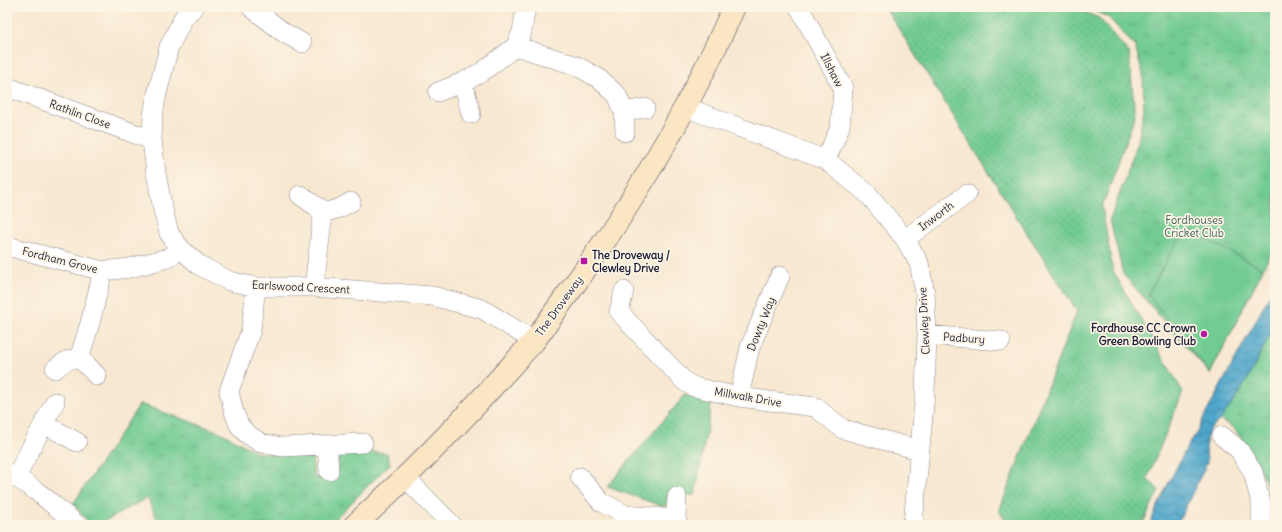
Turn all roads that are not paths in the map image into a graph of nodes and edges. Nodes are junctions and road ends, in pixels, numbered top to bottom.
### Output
1 (526, 7) edge
2 (734, 7) edge
3 (799, 7) edge
4 (183, 10) edge
5 (262, 10) edge
6 (302, 43) dead end
7 (516, 46) junction
8 (463, 82) junction
9 (7, 87) edge
10 (438, 92) dead end
11 (685, 107) junction
12 (645, 108) dead end
13 (624, 112) junction
14 (471, 114) dead end
15 (625, 132) dead end
16 (152, 140) junction
17 (826, 160) junction
18 (967, 194) dead end
19 (300, 195) dead end
20 (351, 202) dead end
21 (323, 213) junction
22 (905, 239) junction
23 (7, 246) edge
24 (180, 248) junction
25 (104, 271) junction
26 (780, 276) dead end
27 (256, 286) junction
28 (314, 287) junction
29 (624, 292) dead end
30 (927, 335) junction
31 (534, 341) junction
32 (1001, 341) dead end
33 (78, 359) junction
34 (54, 369) dead end
35 (97, 376) dead end
36 (739, 397) junction
37 (55, 402) dead end
38 (44, 424) junction
39 (1222, 436) dead end
40 (77, 442) dead end
41 (363, 443) dead end
42 (327, 444) junction
43 (919, 450) junction
44 (329, 472) dead end
45 (12, 475) edge
46 (580, 477) dead end
47 (406, 478) junction
48 (677, 497) dead end
49 (677, 522) edge
50 (77, 525) edge
51 (355, 525) edge
52 (452, 525) edge
53 (913, 525) edge
54 (1261, 525) edge

1 - 7 street
2 - 11 street, The Droveway
3 - 17 street, Illshaw
4 - 16 street, Earlswood Crescent
5 - 6 street
7 - 8 street
7 - 13 street
8 - 10 street
8 - 14 street
9 - 16 street, Rathlin Close
11 - 17 street, Clewley Drive
11 - 31 street, The Droveway
12 - 13 street
13 - 15 street
16 - 24 street, Earlswood Crescent
17 - 22 street, Clewley Drive
18 - 22 street, Inworth
19 - 21 street
20 - 21 street
21 - 28 street
22 - 30 street, Clewley Drive
23 - 25 street, Fordham Grove
24 - 25 street, Fordham Grove
24 - 27 street, Earlswood Crescent
25 - 33 street
26 - 36 street, Dowty Way
27 - 28 street, Earlswood Crescent
27 - 42 street
28 - 31 street, Earlswood Crescent
29 - 36 street, Millwalk Drive
30 - 32 street, Padbury
30 - 43 street, Clewley Drive
31 - 47 street, The Droveway
33 - 34 street
33 - 35 street
36 - 43 street, Millwalk Drive
37 - 38 street
38 - 40 street
38 - 45 street
39 - 54 street
41 - 42 street
42 - 44 street
43 - 53 street, Clewley Drive
45 - 50 street
46 - 49 street
47 - 51 street, The Droveway
47 - 52 street
48 - 49 street

